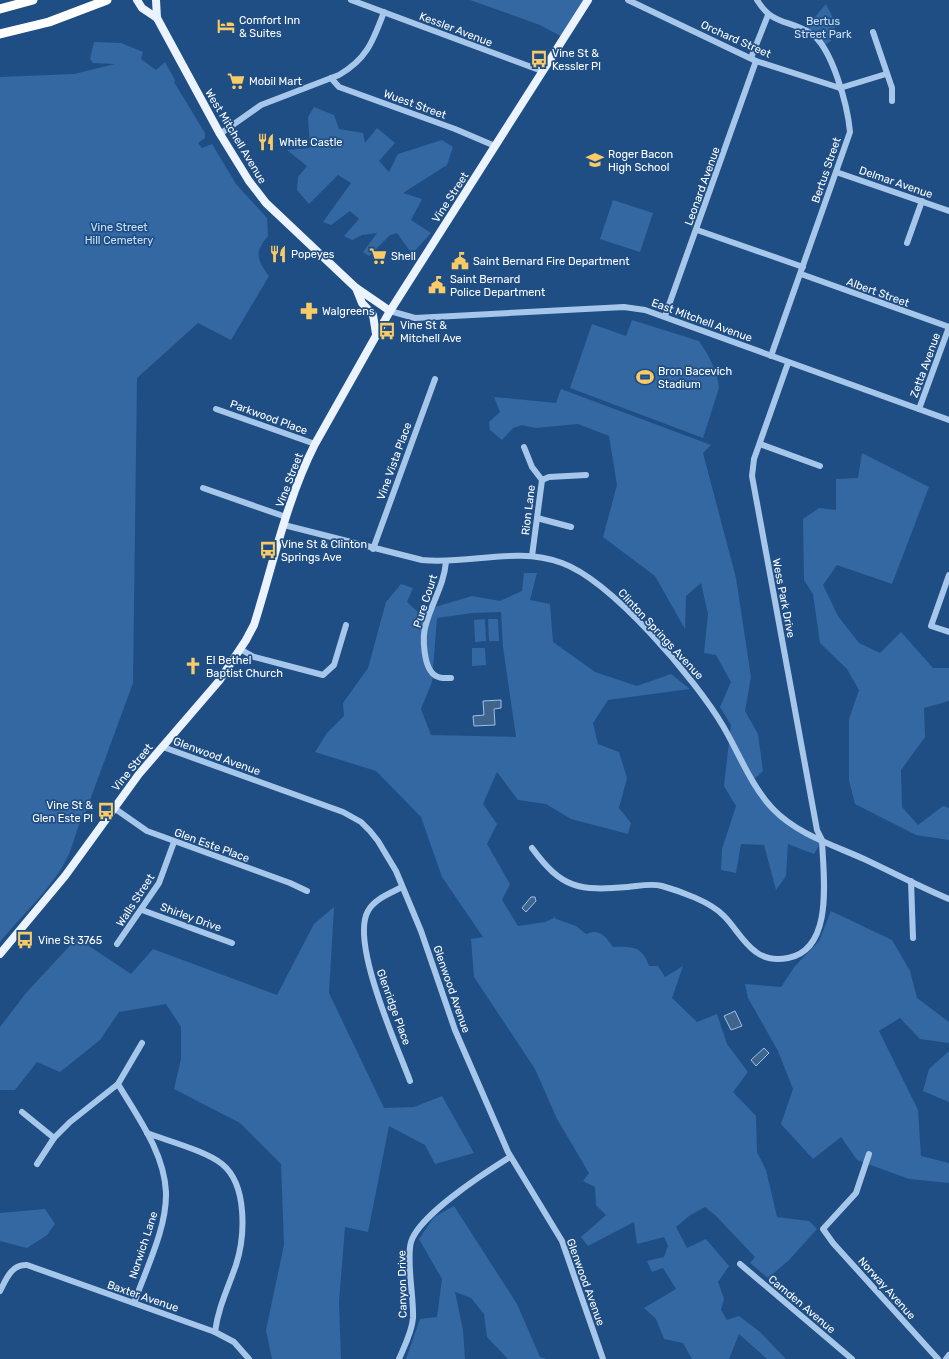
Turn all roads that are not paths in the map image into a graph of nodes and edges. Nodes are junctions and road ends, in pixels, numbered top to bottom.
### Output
1 (33, 0) edge
2 (107, 0) edge
3 (137, 0) edge
4 (156, 0) edge
5 (351, 0) edge
6 (588, 0) edge
7 (628, 0) edge
8 (757, 0) edge
9 (0, 9) edge
10 (384, 12) junction
11 (768, 15) junction
12 (157, 18) junction
13 (873, 32) dead end
14 (0, 34) edge
15 (753, 60) junction
16 (542, 71) junction
17 (886, 74) junction
18 (331, 78) junction
19 (840, 88) junction
20 (892, 101) dead end
21 (220, 134) junction
22 (495, 146) junction
23 (836, 172) junction
24 (922, 201) junction
25 (949, 211) edge
26 (696, 230) junction
27 (906, 243) dead end
28 (803, 267) junction
29 (801, 274) junction
30 (355, 287) junction
31 (390, 311) junction
32 (665, 316) junction
33 (949, 327) edge
34 (376, 336) junction
35 (771, 356) junction
36 (788, 362) junction
37 (435, 379) dead end
38 (216, 409) dead end
39 (919, 409) junction
40 (949, 420) edge
41 (315, 444) junction
42 (760, 444) junction
43 (524, 447) dead end
44 (820, 466) dead end
45 (586, 475) dead end
46 (542, 480) junction
47 (203, 488) dead end
48 (286, 517) junction
49 (537, 518) junction
50 (284, 526) junction
51 (571, 528) dead end
52 (373, 549) junction
53 (532, 556) junction
54 (446, 562) junction
55 (949, 575) edge
56 (346, 625) dead end
57 (949, 632) edge
58 (240, 649) junction
59 (451, 678) dead end
60 (163, 747) junction
61 (114, 808) junction
62 (822, 840) junction
63 (174, 842) junction
64 (532, 848) dead end
65 (911, 881) junction
66 (402, 887) junction
67 (307, 891) dead end
68 (949, 899) edge
69 (142, 910) junction
70 (913, 938) dead end
71 (117, 944) dead end
72 (232, 944) dead end
73 (0, 954) edge
74 (142, 1043) dead end
75 (410, 1081) dead end
76 (118, 1084) junction
77 (22, 1112) dead end
78 (147, 1133) junction
79 (54, 1138) junction
80 (869, 1154) dead end
81 (510, 1157) junction
82 (37, 1164) dead end
83 (740, 1264) dead end
84 (0, 1291) edge
85 (134, 1303) junction
86 (215, 1332) junction
87 (949, 1355) edge
88 (249, 1359) edge
89 (399, 1359) edge
90 (602, 1359) edge
91 (852, 1359) edge
92 (938, 1359) edge
93 (946, 1359) edge

1 - 9 highway
2 - 14 highway
3 - 12 main road, West Mitchell Avenue
4 - 12 main road, West Mitchell Avenue
5 - 10 street, Kessler Avenue
6 - 16 main road, Vine Street
7 - 15 street, Orchard Street
8 - 11 street, Bertus Street
10 - 16 street, Kessler Avenue
10 - 18 street
11 - 15 street, Leonard Avenue
11 - 19 street, Bertus Street
12 - 21 main road, West Mitchell Avenue
13 - 17 street
15 - 19 street, Orchard Street
15 - 26 street, Leonard Avenue
16 - 22 main road, Vine Street
17 - 19 street
17 - 20 street
18 - 21 street
18 - 22 street, Wuest Street
19 - 23 street, Bertus Street
21 - 30 main road, West Mitchell Avenue
22 - 31 main road, Vine Street
23 - 24 street, Delmar Avenue
23 - 28 street, Bertus Street
24 - 25 street, Delmar Avenue
24 - 27 street
26 - 28 street
26 - 32 street, Leonard Avenue
28 - 29 street, Bertus Street
29 - 33 street, Albert Street
29 - 35 street, Bertus Street
30 - 31 main road, West Mitchell Avenue
30 - 34 main road
31 - 32 street, East Mitchell Avenue
31 - 34 main road, Vine Street
32 - 35 street, East Mitchell Avenue
33 - 39 street, Zetta Avenue
34 - 41 main road, Vine Street
35 - 36 street, East Mitchell Avenue
36 - 39 street, East Mitchell Avenue
36 - 42 street, Wess Park Drive
37 - 52 street, Vine Vista Place
38 - 41 street, Parkwood Place
39 - 40 street, East Mitchell Avenue
41 - 48 main road, Vine Street
42 - 44 street
42 - 62 street, Wess Park Drive
43 - 46 street, Rion Lane
45 - 46 street
46 - 49 street, Rion Lane
47 - 48 street
48 - 50 main road, Vine Street
49 - 51 street
49 - 53 street, Rion Lane
50 - 52 street, Clinton Springs Avenue
50 - 58 main road, Vine Street
52 - 54 street, Clinton Springs Avenue
53 - 54 street, Clinton Springs Avenue
53 - 62 street, Clinton Springs Avenue
54 - 59 street, Pure Court
55 - 57 street
56 - 58 street
58 - 60 main road, Vine Street
60 - 61 main road, Vine Street
60 - 66 street, Glenwood Avenue
61 - 63 street, Glen Este Place
61 - 73 main road, Vine Street
62 - 64 street, Wess Park Drive
62 - 65 street, Clinton Springs Avenue
63 - 67 street, Glen Este Place
63 - 69 street, Walls Street
65 - 68 street, Clinton Springs Avenue
65 - 70 street
66 - 75 street, Glenridge Place
66 - 81 street, Glenwood Avenue
69 - 71 street, Walls Street
69 - 72 street, Shirley Drive
74 - 76 street
76 - 78 street, Norwich Lane
76 - 79 street
77 - 79 street
78 - 85 street, Norwich Lane
78 - 86 street
79 - 82 street
80 - 92 street, Norway Avenue
81 - 89 street, Canyon Drive
81 - 90 street, Glenwood Avenue
83 - 91 street, Camden Avenue
84 - 85 street, Baxter Avenue
85 - 86 street, Baxter Avenue
86 - 88 street, Baxter Avenue
87 - 93 street

